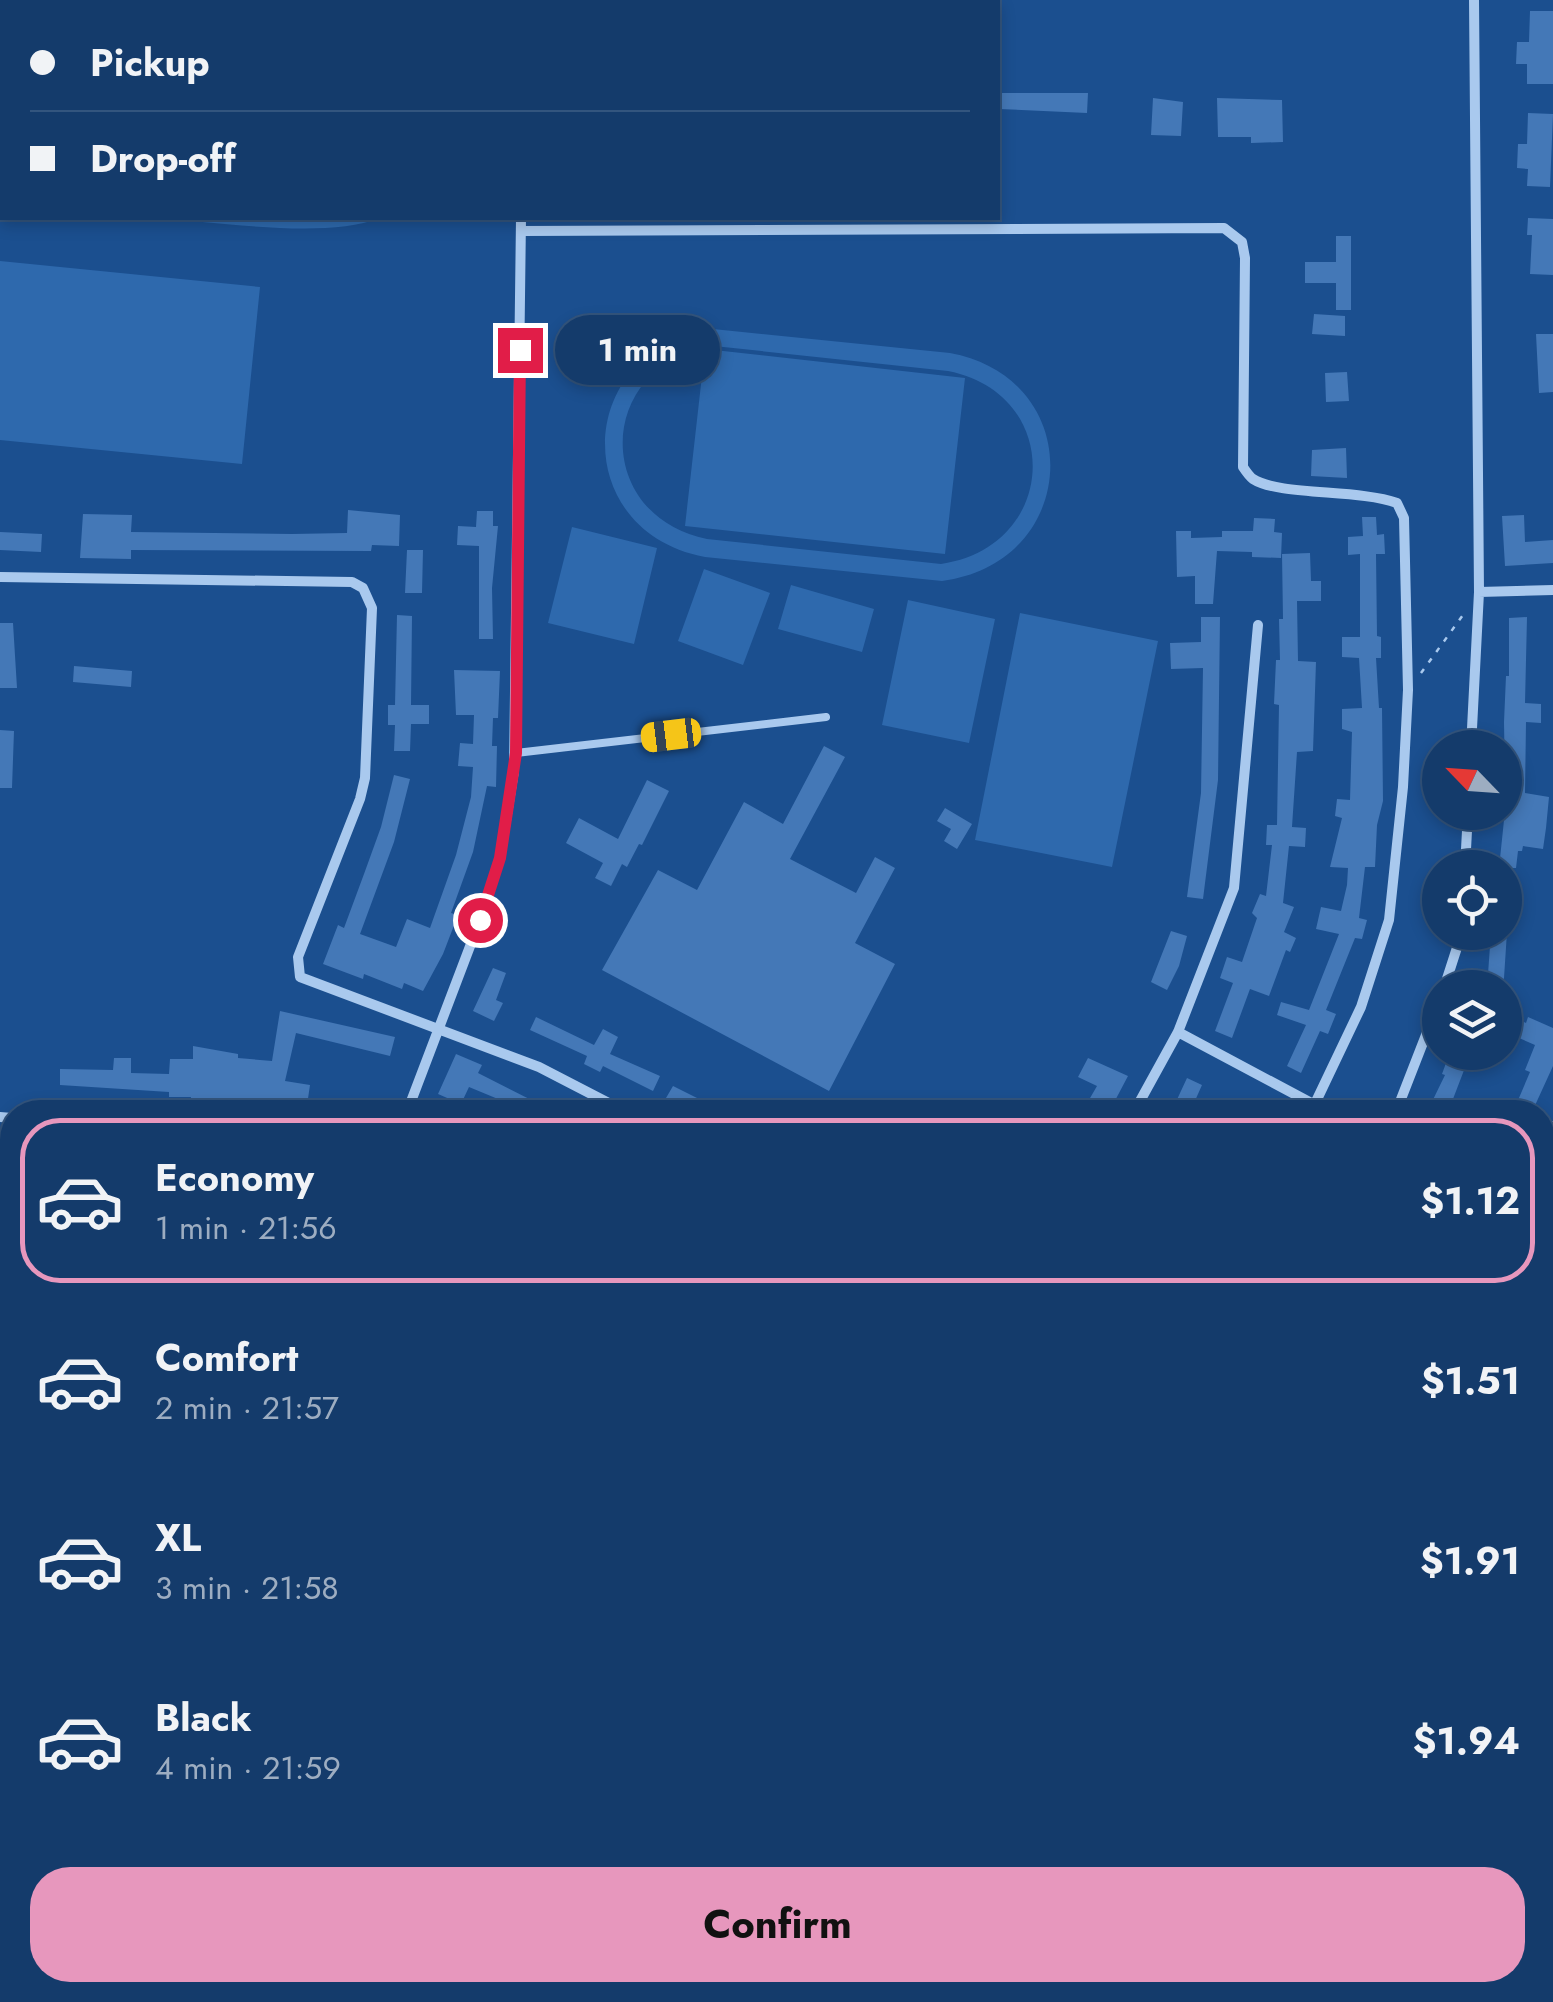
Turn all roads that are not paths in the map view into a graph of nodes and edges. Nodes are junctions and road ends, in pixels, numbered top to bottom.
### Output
1 (1474, 0) edge
2 (521, 220) edge
3 (521, 232) junction
4 (0, 576) edge
5 (1553, 590) edge
6 (1479, 592) junction
7 (1258, 624) dead end
8 (826, 717) dead end
9 (1473, 730) edge
10 (516, 753) junction
11 (438, 1027) junction
12 (1178, 1032) junction
13 (1422, 1045) edge
14 (411, 1100) edge
15 (603, 1100) edge
16 (1141, 1100) edge
17 (1299, 1100) edge
18 (1317, 1100) edge
19 (1401, 1100) edge

1 - 6 street
2 - 3 street
3 - 10 street
3 - 18 street
4 - 11 street
5 - 6 street
6 - 9 street
7 - 12 street
8 - 10 lane
10 - 11 street
11 - 14 street
11 - 15 street
12 - 16 street
12 - 17 street
13 - 19 street

